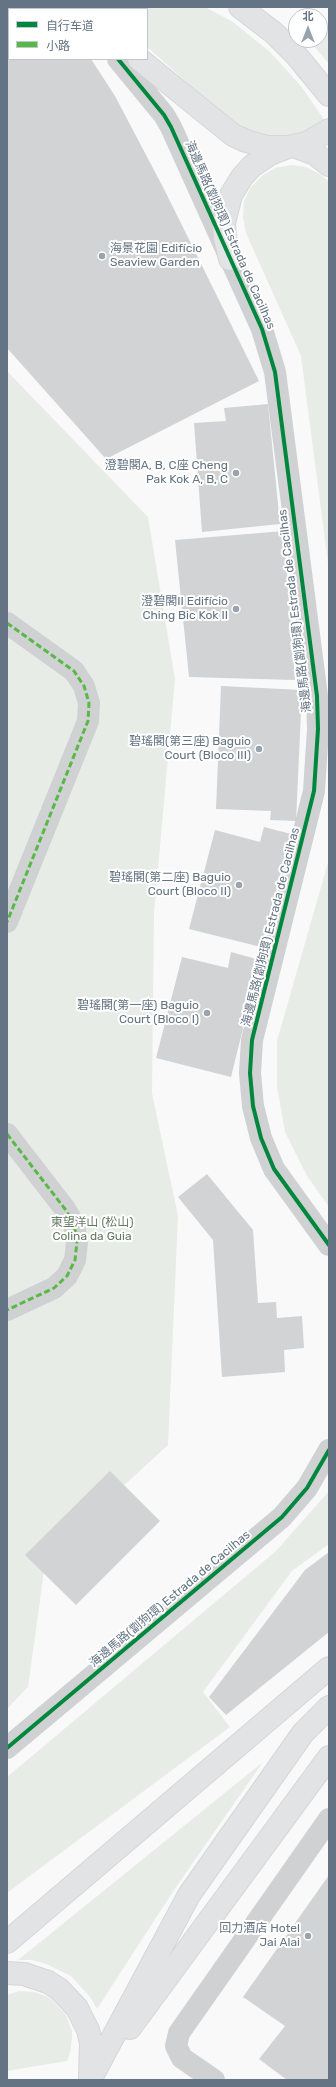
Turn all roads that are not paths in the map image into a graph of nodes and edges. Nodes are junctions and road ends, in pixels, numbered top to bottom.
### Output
1 (240, 7) edge
2 (119, 60) edge
3 (140, 60) edge
4 (329, 95) edge
5 (329, 130) edge
6 (291, 147) junction
7 (329, 165) edge
8 (230, 259) junction
9 (7, 623) edge
10 (7, 922) edge
11 (7, 1134) edge
12 (329, 1245) edge
13 (7, 1310) edge
14 (329, 1450) edge
15 (329, 1668) edge
16 (329, 1708) edge
17 (7, 1748) edge
18 (329, 1757) edge
19 (329, 1819) edge
20 (7, 1942) edge
21 (7, 1973) edge
22 (90, 2080) edge
23 (214, 2080) edge

1 - 4 main road
2 - 8 street, 海邊馬路(劏狗環) Estrada de Cacilhas
3 - 6 main road
5 - 6 main road
6 - 7 main road
6 - 8 main road
8 - 12 street, 海邊馬路(劏狗環) Estrada de Cacilhas
9 - 10 street
11 - 13 street
14 - 17 street, 海邊馬路(劏狗環) Estrada de Cacilhas
15 - 20 main road
16 - 22 main road
18 - 22 main road
19 - 23 street
21 - 22 main road

